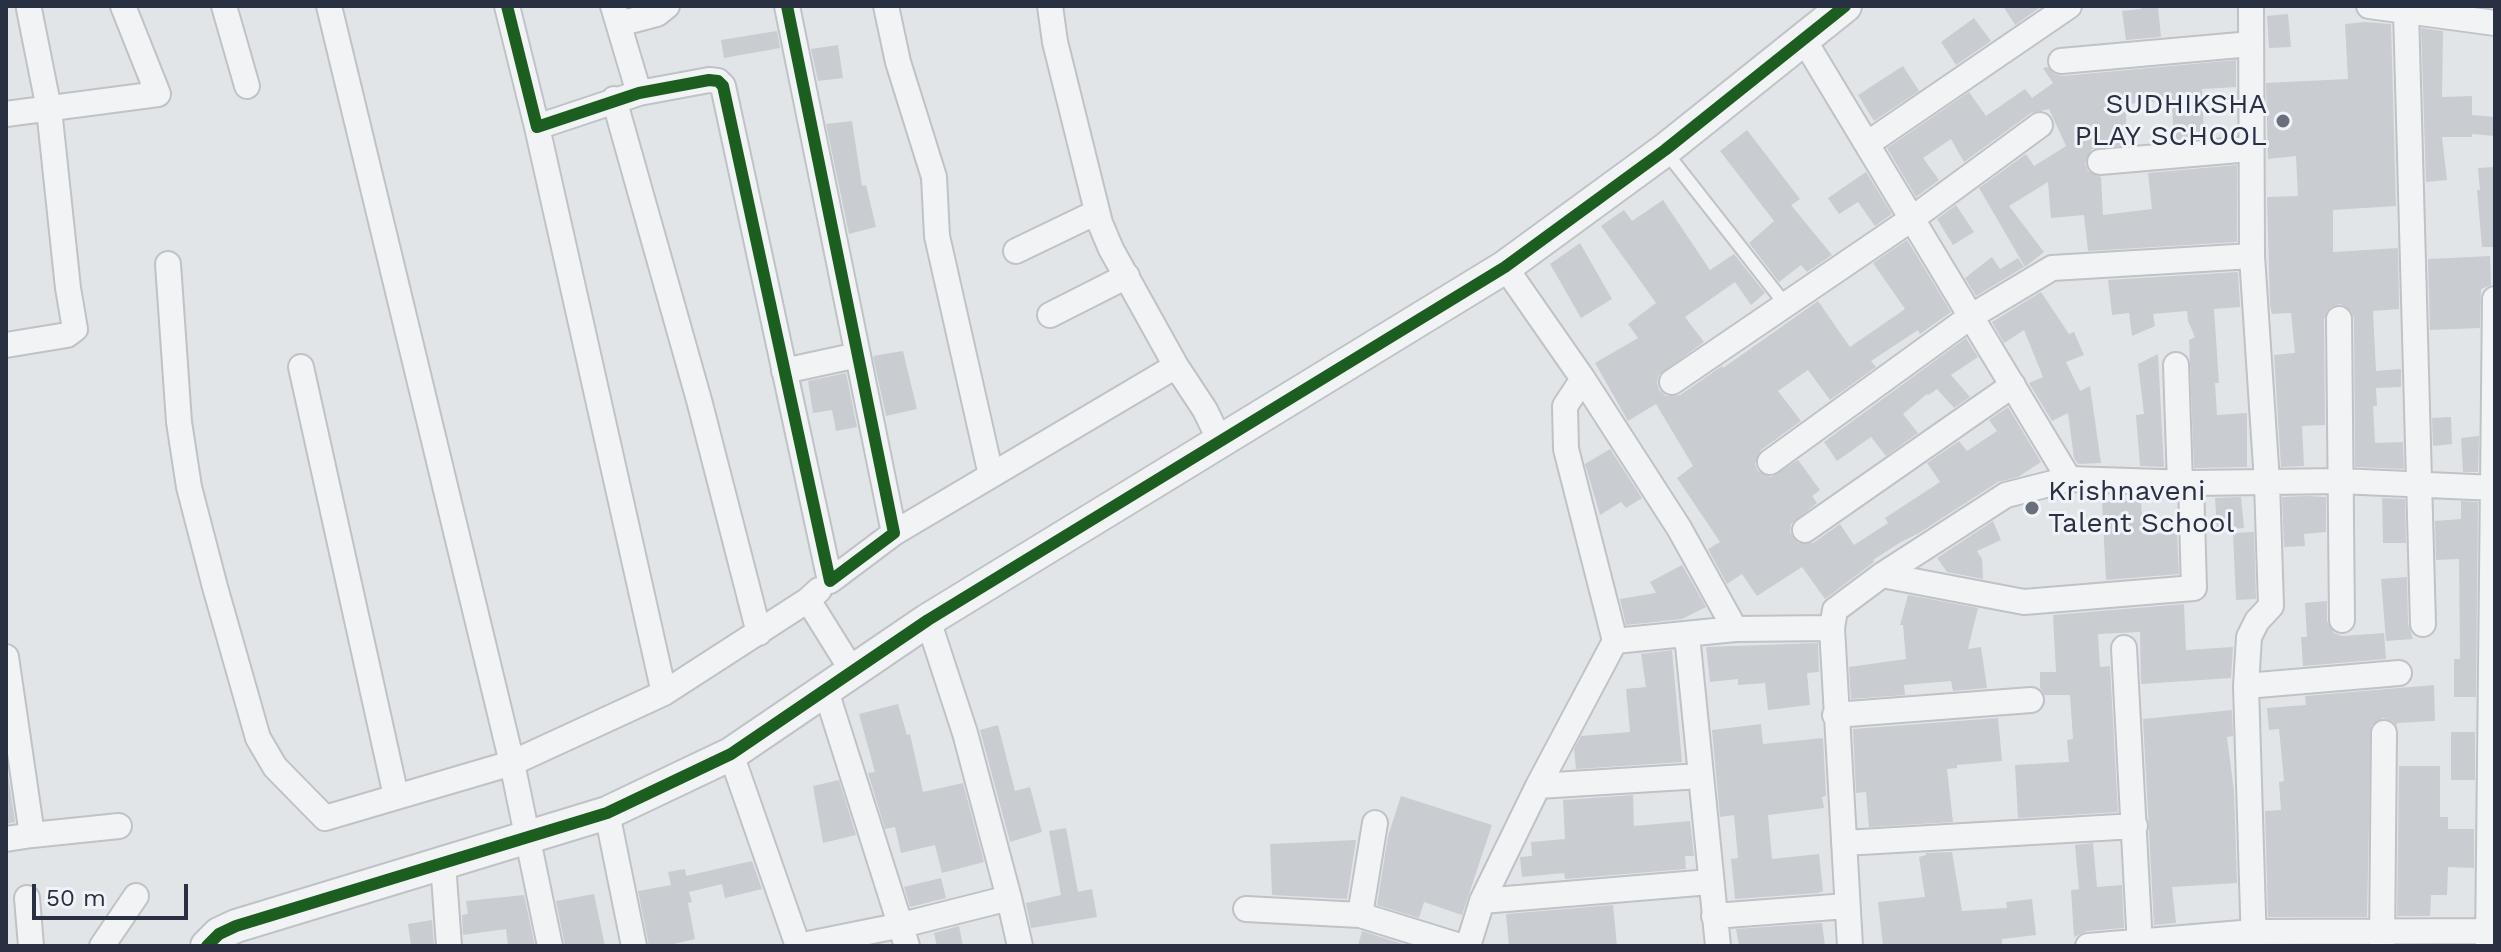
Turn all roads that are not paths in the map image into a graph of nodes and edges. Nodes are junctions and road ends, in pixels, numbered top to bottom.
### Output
1 (123, 6) edge
2 (224, 6) edge
3 (329, 6) edge
4 (507, 6) edge
5 (667, 6) edge
6 (787, 6) edge
7 (886, 6) edge
8 (1050, 6) edge
9 (1845, 6) edge
10 (2069, 6) edge
11 (2251, 6) edge
12 (2369, 6) edge
13 (29, 9) dead end
14 (2422, 10) edge
15 (616, 15) edge
16 (2495, 23) edge
17 (1804, 40) junction
18 (2251, 44) junction
19 (2061, 61) dead end
20 (247, 86) dead end
21 (639, 93) junction
22 (614, 99) junction
23 (49, 109) junction
24 (6, 114) edge
25 (2040, 125) dead end
26 (537, 127) junction
27 (1867, 144) junction
28 (2250, 149) junction
29 (1665, 150) junction
30 (2100, 162) dead end
31 (1097, 212) junction
32 (1913, 218) junction
33 (1016, 251) dead end
34 (2252, 256) junction
35 (168, 264) dead end
36 (1505, 267) junction
37 (1127, 276) junction
38 (2495, 299) edge
39 (1785, 304) junction
40 (1050, 315) dead end
41 (1970, 317) junction
42 (2339, 319) dead end
43 (6, 345) edge
44 (858, 355) junction
45 (2176, 365) dead end
46 (301, 367) dead end
47 (784, 371) junction
48 (1181, 371) junction
49 (1583, 379) junction
50 (1672, 382) dead end
51 (2013, 385) junction
52 (1220, 441) junction
53 (1770, 462) dead end
54 (991, 475) junction
55 (2069, 479) junction
56 (2340, 481) junction
57 (2267, 482) junction
58 (2186, 483) junction
59 (2418, 485) junction
60 (2494, 488) edge
61 (1805, 530) dead end
62 (894, 533) junction
63 (1882, 575) junction
64 (830, 581) junction
65 (812, 608) junction
66 (928, 620) junction
67 (2342, 620) dead end
68 (2423, 624) dead end
69 (1832, 628) junction
70 (1735, 629) junction
71 (759, 633) junction
72 (1687, 635) junction
73 (1615, 641) junction
74 (2124, 648) dead end
75 (6, 657) edge
76 (853, 672) junction
77 (2399, 673) dead end
78 (2246, 686) junction
79 (826, 691) junction
80 (664, 693) junction
81 (2031, 700) dead end
82 (1835, 715) junction
83 (2384, 733) dead end
84 (731, 754) junction
85 (513, 770) junction
86 (1701, 776) junction
87 (1538, 786) junction
88 (396, 796) junction
89 (607, 813) junction
90 (1375, 823) dead end
91 (525, 824) junction
92 (119, 826) dead end
93 (2135, 826) junction
94 (32, 835) junction
95 (6, 839) edge
96 (1844, 843) junction
97 (443, 863) junction
98 (1710, 882) junction
99 (136, 896) dead end
100 (27, 898) dead end
101 (1009, 898) junction
102 (1482, 901) junction
103 (1847, 906) junction
104 (1246, 909) dead end
105 (1360, 915) junction
106 (1714, 916) junction
107 (904, 936) edge
108 (2490, 936) edge
109 (2253, 939) edge
110 (2382, 940) edge
111 (2140, 943) edge
112 (31, 946) edge
113 (102, 946) edge
114 (207, 946) edge
115 (449, 946) edge
116 (550, 946) edge
117 (634, 946) edge
118 (798, 946) edge
119 (1020, 946) edge
120 (1460, 946) edge
121 (1468, 946) edge
122 (1718, 946) edge
123 (1850, 946) edge
124 (2088, 946) edge

1 - 23 street
2 - 20 street
3 - 85 street
4 - 26 street
5 - 15 street
6 - 44 street
7 - 54 street
8 - 31 street
9 - 17 street
10 - 27 street
11 - 18 street
12 - 14 street
13 - 23 street
14 - 16 street
14 - 59 street
15 - 21 street
17 - 27 street
17 - 29 street
18 - 19 street
18 - 28 street
21 - 22 street
21 - 47 street
22 - 26 street
22 - 71 street
23 - 24 street
23 - 43 street
25 - 32 street
26 - 80 street
27 - 32 street
28 - 30 street
28 - 34 street
29 - 36 street
29 - 39 lane
31 - 33 street
31 - 37 street
32 - 39 street
32 - 41 street
34 - 41 street
34 - 57 street
35 - 88 street
36 - 49 street
36 - 52 street
37 - 40 street
37 - 48 street
38 - 60 street
39 - 50 street
41 - 51 street
41 - 53 street
42 - 56 street
44 - 47 street
44 - 62 street
45 - 58 street
46 - 88 street
47 - 64 street
48 - 52 street
48 - 54 street
49 - 70 street
49 - 73 street
51 - 55 street
51 - 61 street
52 - 66 street
54 - 62 street
55 - 58 street
55 - 63 street
56 - 57 street
56 - 59 street
56 - 67 street
57 - 58 street
57 - 78 street
58 - 63 street
59 - 60 street
59 - 68 street
60 - 108 street
62 - 64 street
63 - 69 street
64 - 65 street
65 - 71 street
65 - 76 street
66 - 76 street
66 - 101 street
69 - 70 street
69 - 82 street
70 - 72 street
71 - 80 street
72 - 73 street
72 - 86 street
73 - 87 street
74 - 93 street
75 - 94 street
76 - 79 street
77 - 78 street
78 - 109 street
79 - 84 street
79 - 107 street
80 - 85 street
81 - 82 street
82 - 96 street
83 - 110 street
84 - 89 street
84 - 118 street
85 - 88 street
85 - 91 street
86 - 87 street
86 - 98 street
87 - 102 street
89 - 91 street
89 - 117 street
90 - 105 street
91 - 97 street
91 - 116 street
92 - 94 street
93 - 96 street
93 - 111 street
94 - 95 street
96 - 103 street
97 - 114 street
97 - 115 street
98 - 102 street
98 - 106 street
99 - 113 street
100 - 112 street
101 - 107 street
101 - 119 street
102 - 121 street
103 - 106 street
103 - 123 street
104 - 105 street
105 - 120 street
106 - 122 street
107 - 118 street
108 - 110 street
109 - 110 street
109 - 111 street
111 - 124 street

